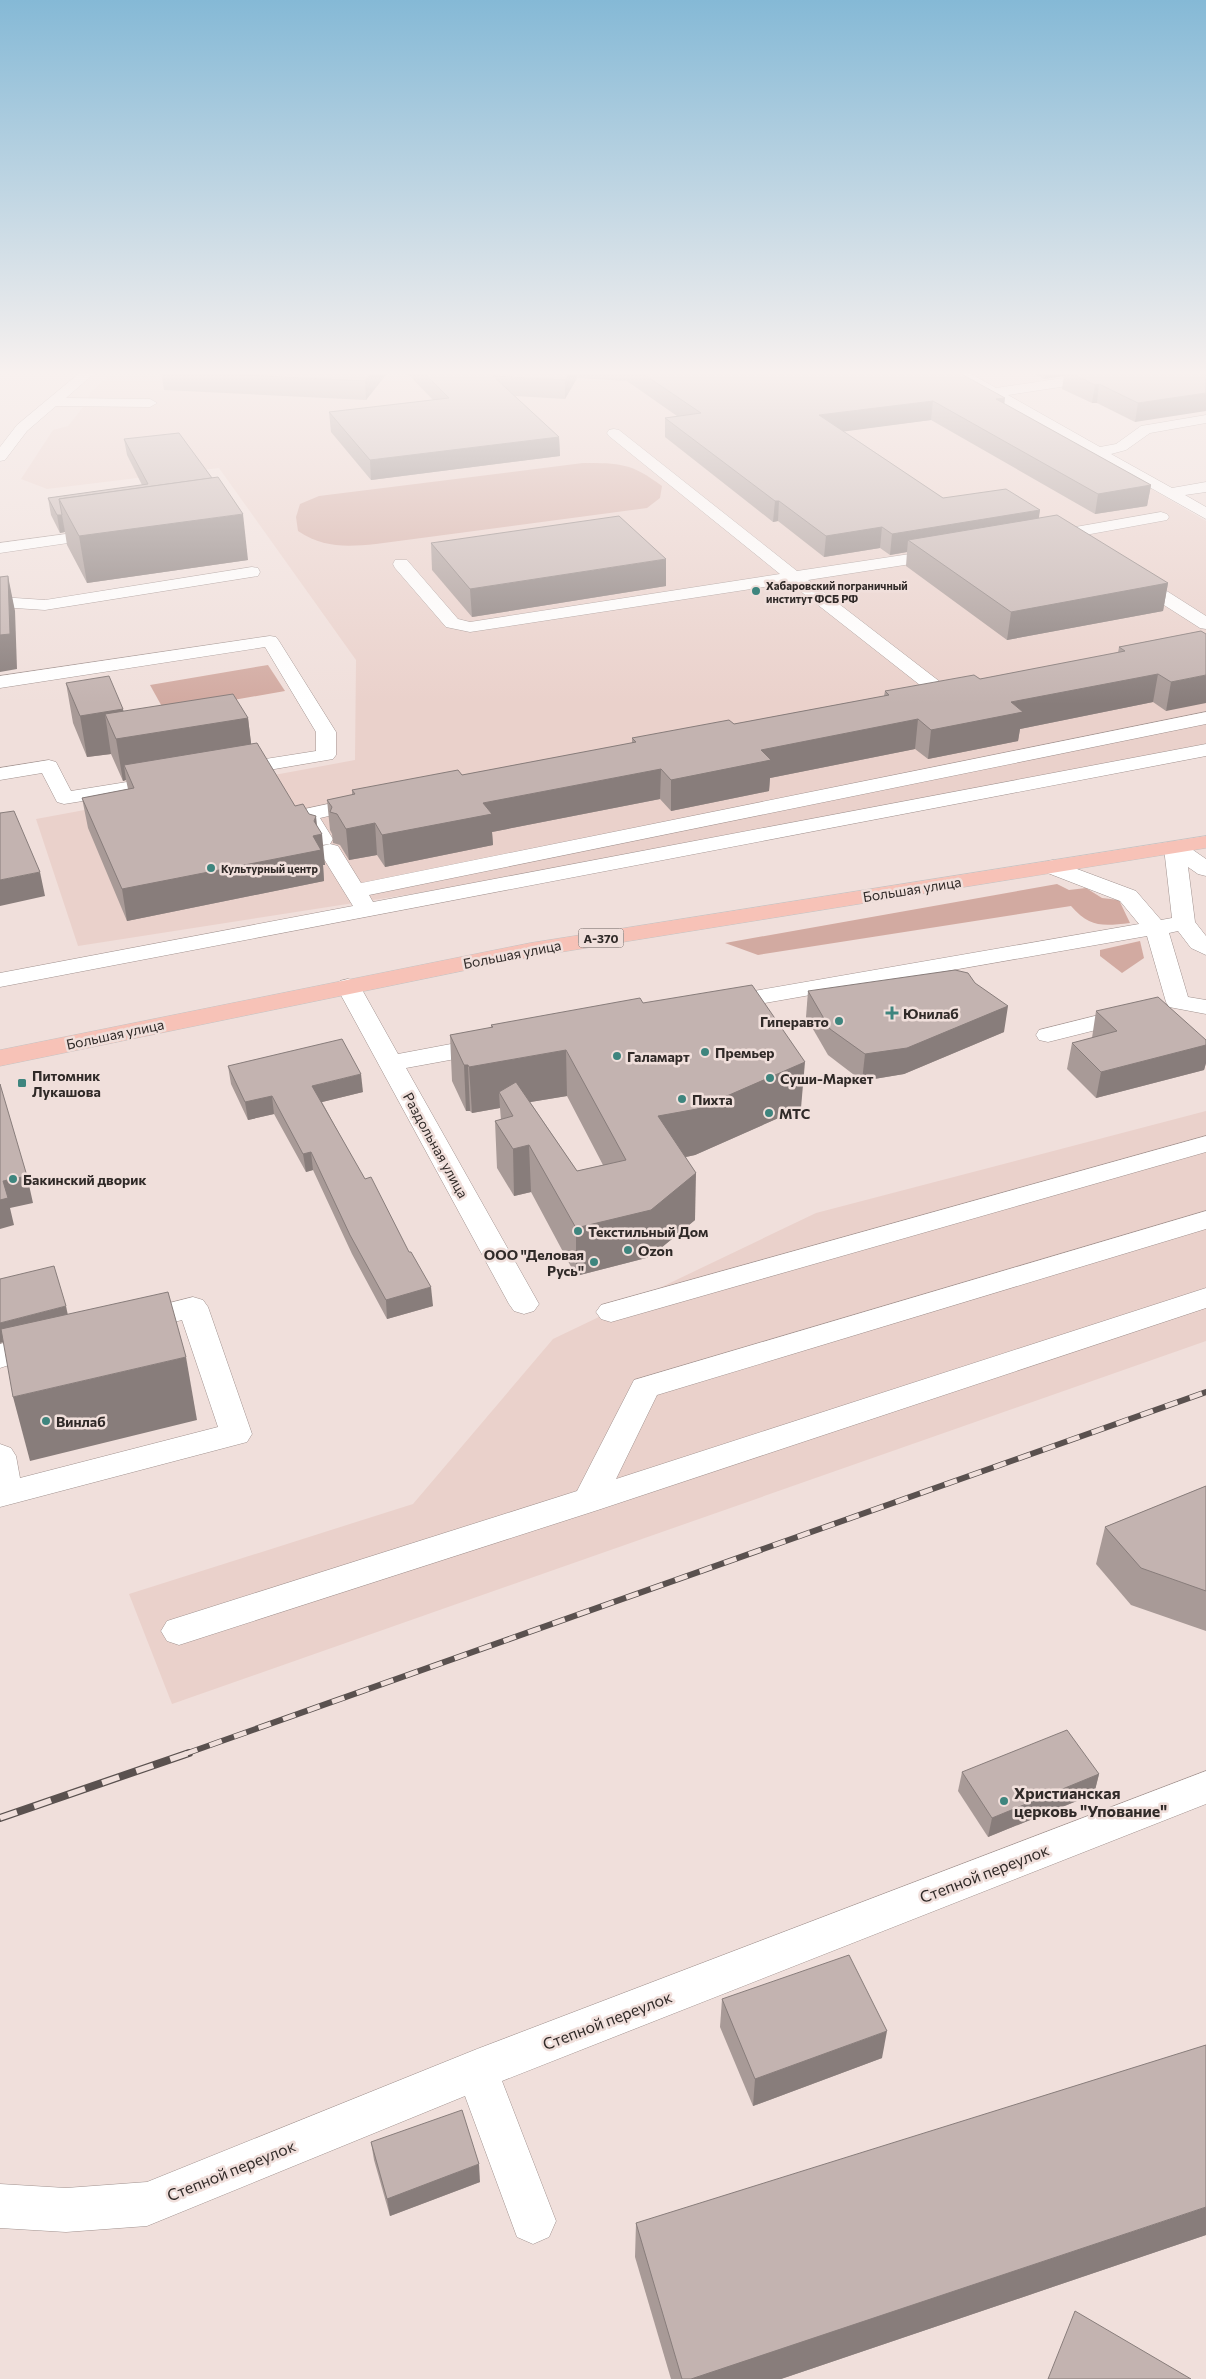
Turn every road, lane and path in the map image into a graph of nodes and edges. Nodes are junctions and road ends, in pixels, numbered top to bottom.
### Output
1 (675, 482) edge
2 (1149, 482) edge
3 (1206, 487) edge
4 (1170, 494) junction
5 (1206, 514) edge
6 (1161, 517) dead end
7 (121, 531) edge
8 (1066, 534) junction
9 (1028, 541) edge
10 (1083, 545) edge
11 (0, 548) edge
12 (960, 552) edge
13 (401, 564) dead end
14 (1124, 571) edge
15 (252, 572) dead end
16 (795, 578) junction
17 (0, 602) edge
18 (1206, 624) edge
19 (0, 682) edge
20 (961, 688) edge
21 (941, 692) junction
22 (912, 697) edge
23 (1206, 718) edge
24 (1206, 750) edge
25 (219, 773) edge
26 (0, 774) edge
27 (180, 779) edge
28 (385, 798) edge
29 (1206, 842) edge
30 (1176, 848) junction
31 (1053, 867) junction
32 (1206, 869) edge
33 (354, 891) junction
34 (368, 910) junction
35 (1184, 924) junction
36 (1156, 929) junction
37 (1206, 948) edge
38 (0, 980) edge
39 (348, 986) junction
40 (1163, 1006) junction
41 (1206, 1006) edge
42 (698, 1008) edge
43 (1048, 1035) dead end
44 (506, 1042) edge
45 (0, 1058) edge
46 (390, 1063) junction
47 (1206, 1144) edge
48 (1206, 1220) edge
49 (1206, 1298) edge
50 (524, 1304) dead end
51 (610, 1312) dead end
52 (108, 1328) edge
53 (71, 1337) edge
54 (0, 1357) edge
55 (0, 1456) edge
56 (3, 1494) edge
57 (589, 1500) junction
58 (179, 1631) dead end
59 (1206, 1787) edge
60 (476, 2070) junction
61 (0, 2206) edge
62 (533, 2220) dead end

1 - 16 street
2 - 4 street
3 - 4 street
4 - 5 street
6 - 8 street
7 - 11 street
8 - 9 street
8 - 10 street
12 - 16 street
13 - 16 street
14 - 18 street
15 - 17 street
16 - 21 street
19 - 25 street
20 - 21 street
21 - 22 street
23 - 33 street
24 - 34 street
26 - 27 street
28 - 33 street
29 - 30 highway, Большая улица / А-370
30 - 31 highway, Большая улица / А-370
30 - 32 street
30 - 35 street
31 - 36 street
31 - 39 highway, Большая улица / А-370
33 - 34 street
34 - 38 street
35 - 36 street
35 - 37 street
36 - 40 street
36 - 42 street
39 - 45 highway, Большая улица / А-370
39 - 46 street, Раздольная улица
40 - 41 street
40 - 43 street
44 - 46 street
46 - 50 street, Раздольная улица
47 - 51 street
48 - 57 street
49 - 57 street
52 - 56 street
53 - 54 street
55 - 56 street
57 - 58 street
59 - 60 street, Степной переулок
60 - 61 street, Степной переулок
60 - 62 street

